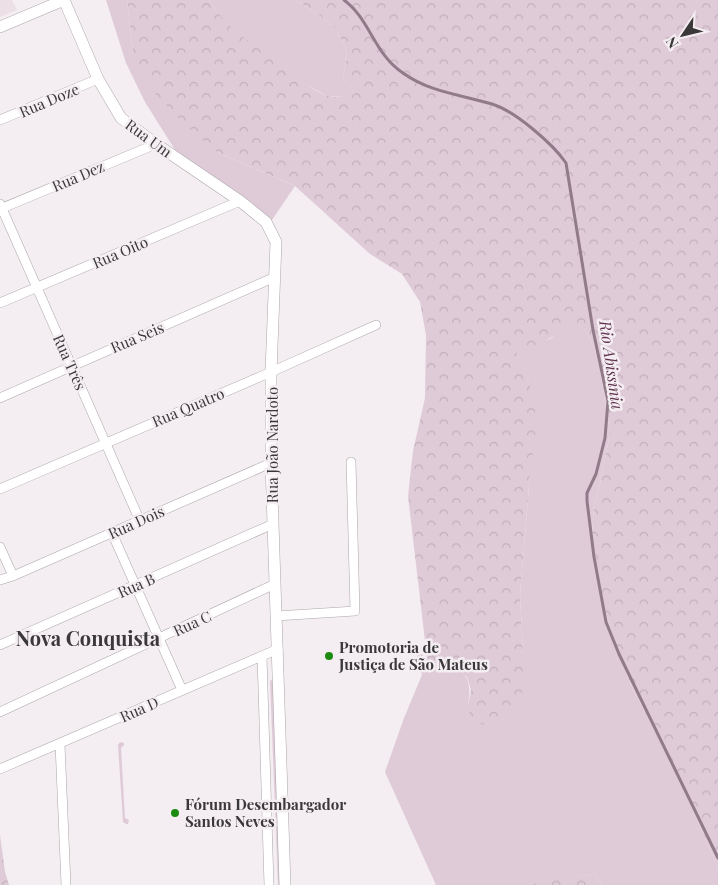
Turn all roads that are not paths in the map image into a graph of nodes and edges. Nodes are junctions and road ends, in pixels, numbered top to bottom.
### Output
1 (64, 0) edge
2 (0, 27) edge
3 (98, 79) junction
4 (0, 120) edge
5 (156, 144) junction
6 (240, 201) junction
7 (1, 207) edge
8 (276, 242) joint
9 (275, 277) junction
10 (37, 287) junction
11 (0, 303) edge
12 (376, 325) dead end
13 (72, 366) junction
14 (271, 372) junction
15 (0, 398) edge
16 (106, 442) junction
17 (351, 462) dead end
18 (271, 463) junction
19 (0, 489) edge
20 (140, 521) junction
21 (273, 524) junction
22 (112, 533) junction
23 (0, 547) edge
24 (13, 576) junction
25 (0, 580) edge
26 (275, 584) junction
27 (135, 585) junction
28 (276, 616) junction
29 (158, 638) junction
30 (0, 645) edge
31 (278, 649) junction
32 (262, 656) junction
33 (182, 690) junction
34 (0, 712) edge
35 (60, 744) junction
36 (0, 769) edge
37 (66, 885) edge
38 (269, 885) edge
39 (285, 885) edge

1 - 2 street
1 - 3 street, Rua Um
3 - 4 street, Rua Doze
3 - 5 street, Rua Um
5 - 6 street, Rua Um
5 - 7 street, Rua Dez
6 - 8 street, Rua Um
6 - 10 street, Rua Oito
7 - 10 street, Rua Três
8 - 9 street, Rua João Nardoto
9 - 13 street, Rua Seis
9 - 14 street, Rua João Nardoto
10 - 11 street, Rua Oito
10 - 13 street, Rua Três
12 - 14 street, Rua Quatro
13 - 15 street, Rua Seis
13 - 16 street, Rua Três
14 - 16 street, Rua Quatro
14 - 18 street, Rua João Nardoto
16 - 19 street, Rua Quatro
16 - 20 street, Rua Três
17 - 28 street
18 - 20 street, Rua Dois
18 - 21 street, Rua João Nardoto
20 - 22 street, Rua Dois
21 - 26 street, Rua João Nardoto
21 - 27 street, Rua B
22 - 24 street, Rua Dois
22 - 27 street
23 - 24 street
24 - 25 street, Rua Dois
26 - 28 street, Rua João Nardoto
26 - 29 street, Rua C
27 - 29 street
27 - 30 street, Rua B
28 - 31 street, Rua João Nardoto
29 - 33 street
29 - 34 street, Rua C
31 - 32 street, Rua D
31 - 39 street, Rua João Nardoto
32 - 33 street, Rua D
32 - 38 street
33 - 35 street, Rua D
35 - 36 street, Rua D
35 - 37 street

